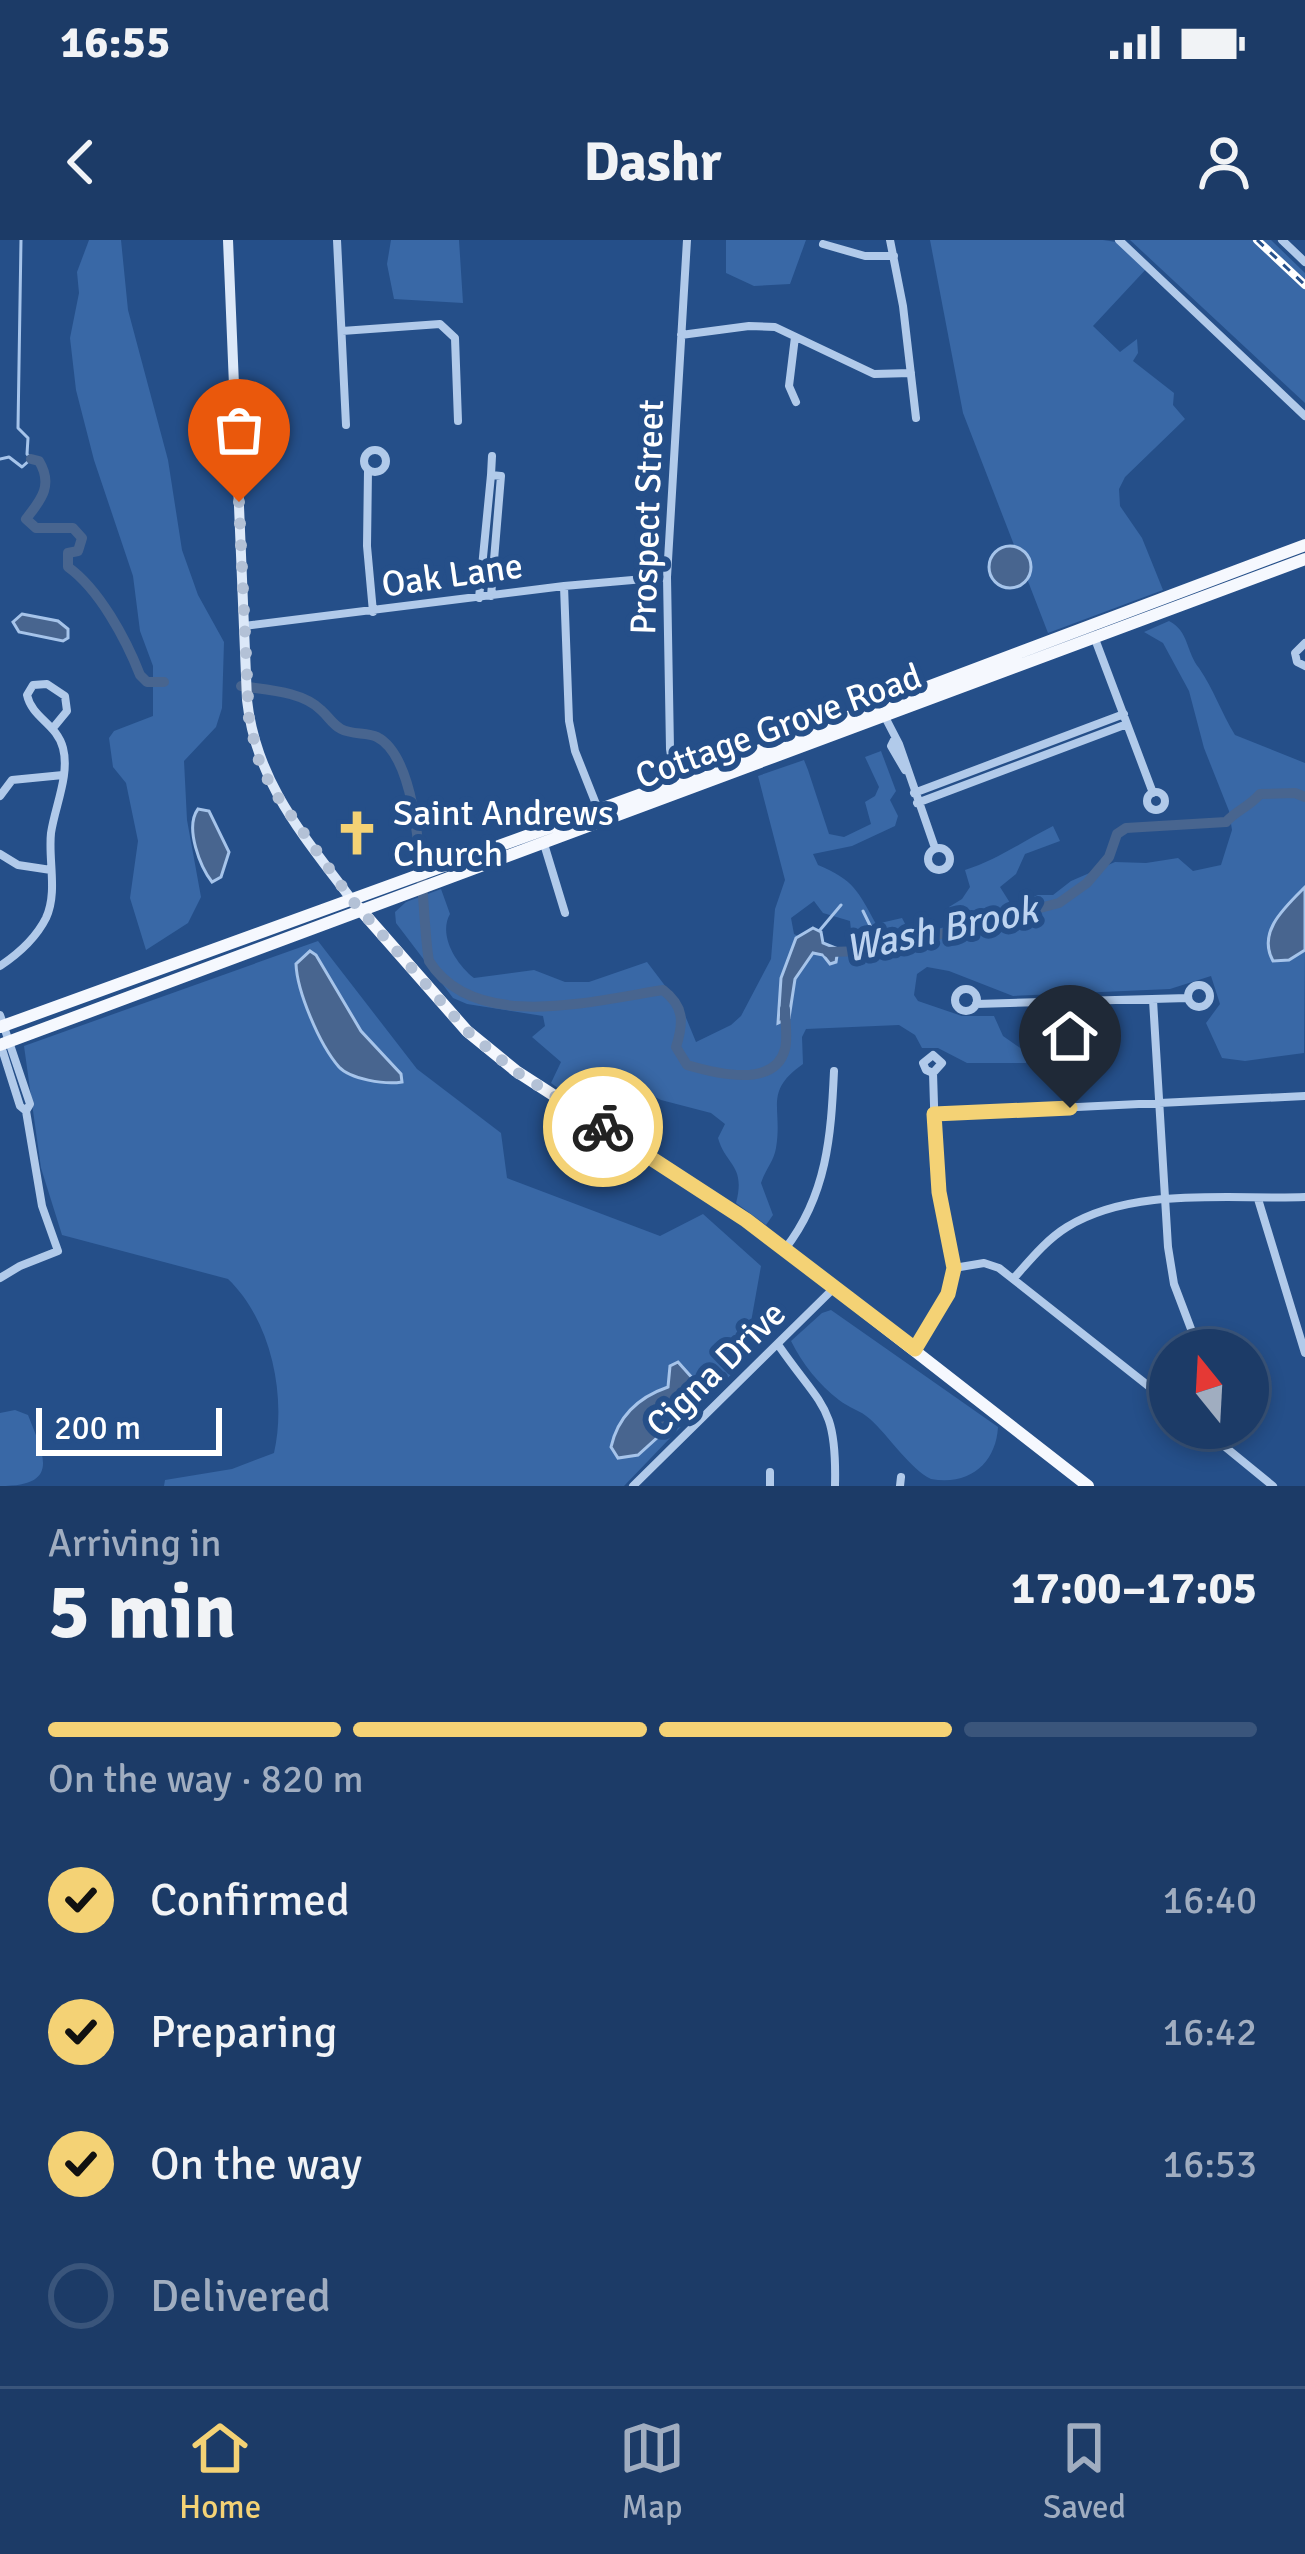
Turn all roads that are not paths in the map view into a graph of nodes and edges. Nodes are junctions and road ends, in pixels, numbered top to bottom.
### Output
1 (228, 240) edge
2 (337, 240) edge
3 (687, 240) edge
4 (890, 240) edge
5 (1119, 240) edge
6 (1282, 240) edge
7 (823, 244) dead end
8 (893, 256) junction
9 (1305, 262) edge
10 (342, 331) junction
11 (681, 335) junction
12 (795, 338) junction
13 (911, 373) junction
14 (796, 402) dead end
15 (1305, 416) edge
16 (916, 418) dead end
17 (458, 421) dead end
18 (346, 425) dead end
19 (492, 456) dead end
20 (368, 470) dead end
21 (491, 475) junction
22 (1305, 545) edge
23 (1305, 559) edge
24 (667, 578) junction
25 (564, 586) junction
26 (491, 596) junction
27 (479, 598) junction
28 (1175, 602) junction
29 (373, 612) junction
30 (244, 626) junction
31 (1095, 639) junction
32 (1305, 643) edge
33 (1305, 666) edge
34 (882, 711) junction
35 (1125, 719) junction
36 (53, 728) junction
37 (63, 776) junction
38 (677, 788) junction
39 (1153, 793) dead end
40 (0, 796) edge
41 (916, 798) junction
42 (598, 810) junction
43 (544, 844) junction
44 (935, 848) dead end
45 (0, 854) edge
46 (51, 870) junction
47 (422, 880) junction
48 (356, 905) junction
49 (565, 913) dead end
50 (220, 947) junction
51 (0, 963) edge
52 (219, 965) junction
53 (1188, 998) dead end
54 (1153, 1000) junction
55 (976, 1004) dead end
56 (3, 1035) edge
57 (834, 1071) dead end
58 (933, 1073) dead end
59 (1305, 1096) edge
60 (1161, 1103) junction
61 (934, 1114) junction
62 (1305, 1196) edge
63 (1258, 1198) junction
64 (1166, 1200) junction
65 (784, 1250) junction
66 (954, 1268) junction
67 (0, 1278) edge
68 (1013, 1278) junction
69 (834, 1288) junction
70 (1305, 1295) edge
71 (1288, 1296) junction
72 (1190, 1329) edge
73 (778, 1346) junction
74 (915, 1349) junction
75 (1305, 1353) edge
76 (1149, 1385) edge
77 (1228, 1449) edge
78 (770, 1472) dead end
79 (634, 1486) edge
80 (770, 1486) edge
81 (835, 1486) edge
82 (1088, 1486) edge
83 (1273, 1486) edge

1 - 30 main road
2 - 10 street
3 - 11 street, Prospect Street
4 - 8 street
5 - 15 street
6 - 9 street
7 - 8 street
8 - 13 street
10 - 17 street
10 - 18 street
11 - 12 street
11 - 24 street, Prospect Street
12 - 13 street
12 - 14 street
13 - 16 street
19 - 21 street
20 - 29 street
21 - 26 street
21 - 27 street
22 - 28 main road, Cottage Grove Road
23 - 28 main road, Cottage Grove Road
24 - 25 street, Oak Lane
24 - 38 street, Prospect Street
25 - 26 street, Oak Lane
25 - 42 street
26 - 27 street, Oak Lane
27 - 29 street, Oak Lane
28 - 31 main road, Cottage Grove Road
28 - 34 main road, Cottage Grove Road
29 - 30 street, Oak Lane
30 - 48 main road
31 - 34 main road, Cottage Grove Road
31 - 35 street
32 - 33 street
34 - 38 main road, Cottage Grove Road
34 - 41 street
35 - 39 street
35 - 41 street
36 - 36 street
36 - 37 street
37 - 40 street
37 - 46 street
38 - 42 main road, Cottage Grove Road
38 - 43 main road, Cottage Grove Road
41 - 44 street
42 - 47 main road, Cottage Grove Road
43 - 47 main road, Cottage Grove Road
43 - 49 street
45 - 46 street
46 - 51 street
47 - 48 main road, Cottage Grove Road
48 - 50 main road, Cottage Grove Road
48 - 52 main road, Cottage Grove Road
48 - 65 main road
50 - 52 main road
50 - 56 main road, Cottage Grove Road
52 - 56 main road, Cottage Grove Road
53 - 54 street
54 - 55 street
54 - 60 street
56 - 67 street
57 - 65 street
58 - 61 street
59 - 60 street
60 - 61 street
60 - 64 street
61 - 66 street
62 - 63 street
63 - 64 street
63 - 71 street
64 - 68 street
64 - 72 street
65 - 69 main road
66 - 68 street
66 - 74 street
68 - 76 street
69 - 73 street, Cigna Drive
69 - 74 main road
70 - 71 street
71 - 75 street
73 - 79 street, Cigna Drive
73 - 81 street
74 - 82 main road
77 - 83 street
78 - 80 street

